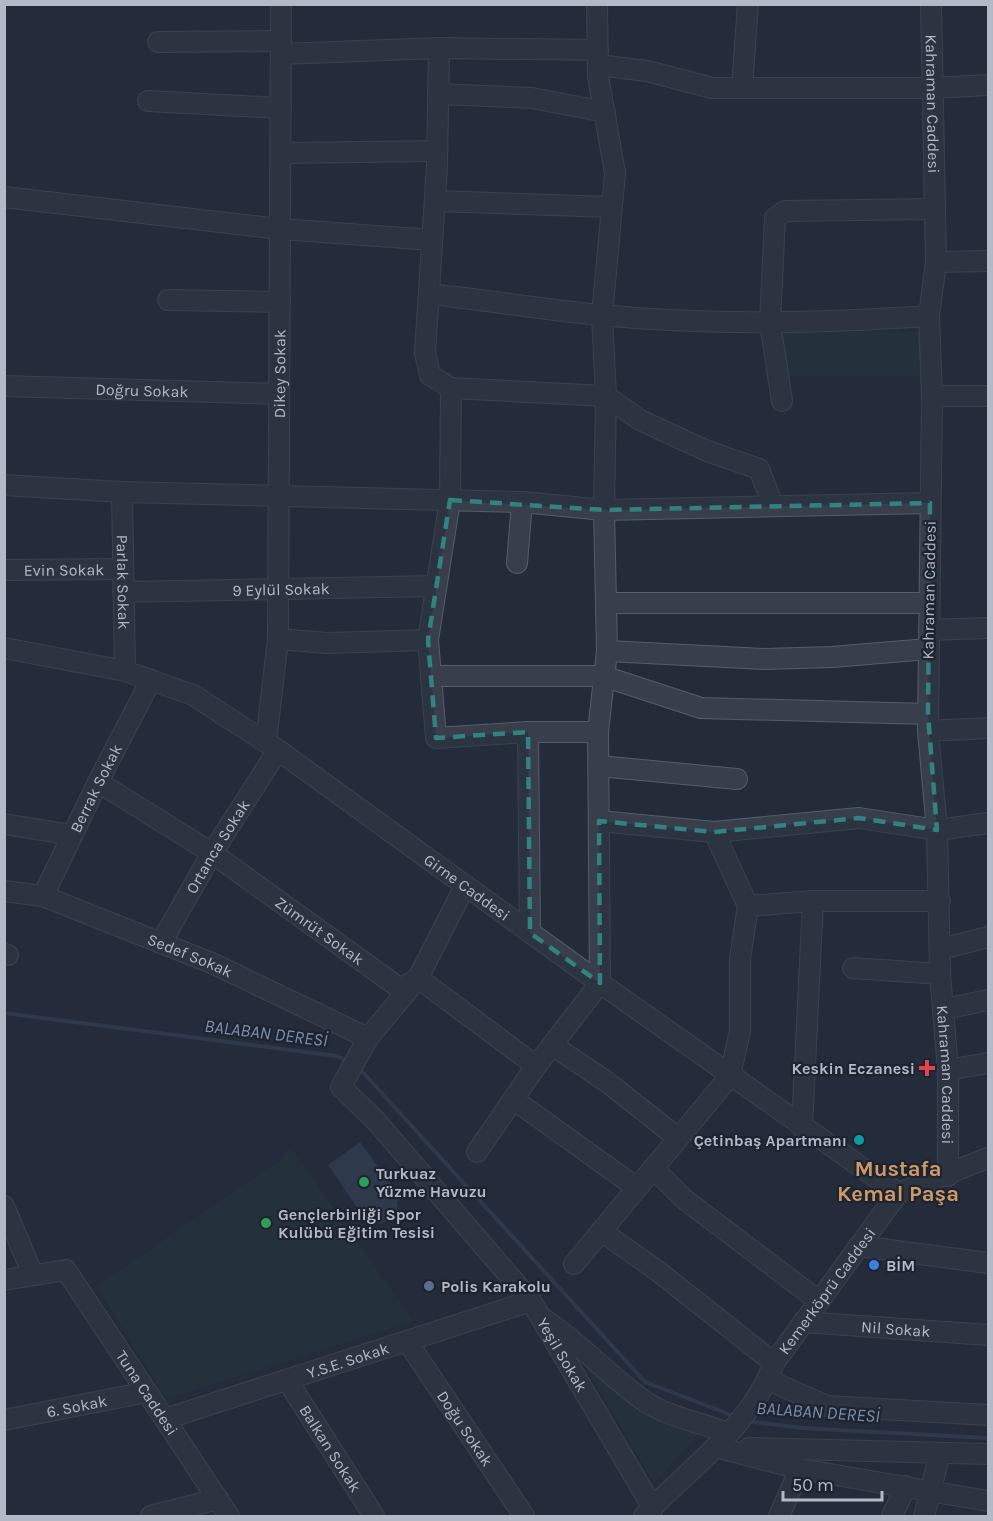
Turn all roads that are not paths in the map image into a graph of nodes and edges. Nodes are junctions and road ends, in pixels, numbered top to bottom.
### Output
1 (281, 4) edge
2 (597, 4) edge
3 (748, 4) edge
4 (931, 4) edge
5 (158, 42) dead end
6 (281, 47) junction
7 (439, 48) junction
8 (598, 57) junction
9 (988, 85) edge
10 (742, 87) junction
11 (932, 88) junction
12 (438, 94) junction
13 (148, 101) dead end
14 (281, 108) junction
15 (605, 112) junction
16 (437, 151) junction
17 (280, 153) junction
18 (4, 197) edge
19 (435, 201) junction
20 (611, 207) junction
21 (935, 209) junction
22 (280, 229) junction
23 (432, 240) junction
24 (988, 261) edge
25 (936, 262) junction
26 (429, 294) junction
27 (168, 300) dead end
28 (280, 302) junction
29 (602, 316) junction
30 (929, 316) junction
31 (770, 323) junction
32 (4, 386) edge
33 (452, 388) junction
34 (279, 394) junction
35 (606, 396) junction
36 (932, 396) junction
37 (988, 396) edge
38 (782, 401) dead end
39 (4, 485) edge
40 (122, 492) junction
41 (279, 496) junction
42 (450, 500) junction
43 (522, 501) junction
44 (930, 503) junction
45 (773, 506) junction
46 (604, 510) junction
47 (517, 563) dead end
48 (123, 569) junction
49 (4, 570) edge
50 (436, 586) junction
51 (279, 589) junction
52 (123, 592) junction
53 (606, 603) junction
54 (929, 603) junction
55 (988, 628) edge
56 (278, 639) junction
57 (428, 640) junction
58 (928, 640) junction
59 (4, 648) edge
60 (607, 651) junction
61 (125, 671) junction
62 (431, 676) junction
63 (603, 676) junction
64 (151, 680) junction
65 (928, 723) junction
66 (988, 728) edge
67 (528, 732) junction
68 (598, 732) junction
69 (272, 746) junction
70 (599, 766) junction
71 (737, 779) dead end
72 (98, 782) junction
73 (599, 820) junction
74 (988, 823) edge
75 (4, 824) edge
76 (938, 830) junction
77 (714, 832) junction
78 (72, 835) junction
79 (212, 854) junction
80 (465, 886) junction
81 (4, 891) edge
82 (43, 896) junction
83 (813, 900) junction
84 (940, 901) junction
85 (748, 906) junction
86 (530, 933) junction
87 (988, 937) edge
88 (161, 943) junction
89 (940, 949) junction
90 (853, 968) dead end
91 (940, 974) junction
92 (418, 978) junction
93 (600, 983) junction
94 (988, 1000) edge
95 (944, 1009) junction
96 (364, 1045) junction
97 (552, 1045) junction
98 (988, 1063) edge
99 (536, 1066) junction
100 (948, 1070) junction
101 (730, 1076) junction
102 (513, 1099) junction
103 (802, 1127) junction
104 (678, 1138) junction
105 (477, 1152) dead end
106 (988, 1158) edge
107 (653, 1168) junction
108 (948, 1176) junction
109 (637, 1188) junction
110 (898, 1193) junction
111 (4, 1206) edge
112 (601, 1231) junction
113 (859, 1246) junction
114 (988, 1263) edge
115 (574, 1264) dead end
116 (33, 1275) junction
117 (4, 1280) edge
118 (819, 1301) junction
119 (536, 1309) junction
120 (803, 1322) junction
121 (988, 1335) edge
122 (407, 1341) junction
123 (771, 1372) junction
124 (287, 1380) junction
125 (147, 1392) junction
126 (988, 1416) edge
127 (165, 1419) junction
128 (4, 1420) edge
129 (726, 1435) junction
130 (940, 1453) junction
131 (988, 1455) edge
132 (800, 1469) junction
133 (906, 1486) junction
134 (933, 1491) junction
135 (218, 1500) junction
136 (988, 1501) edge
137 (649, 1512) edge
138 (150, 1516) edge
139 (229, 1516) edge
140 (374, 1516) edge
141 (524, 1516) edge
142 (779, 1516) edge
143 (892, 1516) edge
144 (924, 1516) edge

1 - 6 street, Dikey Sokak
2 - 8 street
3 - 10 street
4 - 11 street, Kahraman Caddesi
5 - 6 street
6 - 7 street
6 - 14 street, Dikey Sokak
7 - 8 street
7 - 12 street
8 - 10 street
8 - 15 street
9 - 11 street
10 - 11 street
11 - 21 street, Kahraman Caddesi
12 - 15 street
12 - 16 street
13 - 14 street
14 - 17 street, Dikey Sokak
15 - 20 street
16 - 17 street
16 - 19 street
17 - 22 street, Dikey Sokak
18 - 22 street
19 - 20 street
19 - 23 street
20 - 29 street
21 - 25 street, Kahraman Caddesi
21 - 31 street
22 - 23 street
22 - 28 street, Dikey Sokak
23 - 26 street
24 - 25 street
25 - 30 street, Kahraman Caddesi
26 - 29 street
26 - 33 street
27 - 28 street
28 - 34 street, Dikey Sokak
29 - 31 street
29 - 35 street
30 - 31 street
30 - 36 street, Kahraman Caddesi
31 - 38 street
32 - 34 street, Doğru Sokak
33 - 35 street
33 - 42 street
34 - 41 street, Dikey Sokak
35 - 45 street
35 - 46 street
36 - 37 street
36 - 44 street, Kahraman Caddesi
39 - 40 street
40 - 41 street
40 - 48 street, Parlak Sokak
41 - 42 street
41 - 51 street, Dikey Sokak
42 - 43 street
42 - 50 street
43 - 46 street
43 - 47 street
44 - 45 street
44 - 54 street, Kahraman Caddesi
45 - 46 street
46 - 53 street
48 - 49 street, Evin Sokak
48 - 52 street, Parlak Sokak
50 - 51 street, 9 Eylül Sokak
50 - 57 street
51 - 52 street, 9 Eylül Sokak
51 - 56 street, Dikey Sokak
52 - 61 street, Parlak Sokak
53 - 54 street
53 - 60 street
54 - 58 street, Kahraman Caddesi
55 - 58 street
56 - 57 street
56 - 69 street, Dikey Sokak
57 - 62 street
58 - 60 street
58 - 65 street, Kahraman Caddesi
59 - 61 street, Girne Caddesi
60 - 63 street
61 - 64 street, Girne Caddesi
62 - 63 street
62 - 67 street
63 - 65 street
63 - 68 street
64 - 69 street, Girne Caddesi
64 - 72 street, Berrak Sokak
65 - 66 street
65 - 76 street, Kahraman Caddesi
67 - 68 street
67 - 86 street
68 - 70 street
69 - 79 street, Ortanca Sokak
69 - 80 street, Girne Caddesi
70 - 71 street
70 - 73 street
72 - 78 street, Berrak Sokak
72 - 79 street, Zümrüt Sokak
73 - 77 street
73 - 93 street
74 - 76 street
75 - 78 street
76 - 77 street
76 - 84 street, Kahraman Caddesi
77 - 85 street
78 - 82 street, Berrak Sokak
79 - 88 street, Ortanca Sokak
79 - 92 street, Zümrüt Sokak
80 - 86 street, Girne Caddesi
80 - 92 street
81 - 82 street, Sedef Sokak
82 - 88 street, Sedef Sokak
83 - 84 street
83 - 85 street
83 - 103 street
84 - 89 street, Kahraman Caddesi
85 - 101 street
86 - 93 street, Girne Caddesi
87 - 89 street
88 - 96 street, Sedef Sokak
89 - 91 street, Kahraman Caddesi
90 - 91 street
91 - 95 street, Kahraman Caddesi
92 - 96 street
92 - 99 street
93 - 97 street
93 - 101 street, Girne Caddesi
94 - 95 street
95 - 100 street, Kahraman Caddesi
96 - 119 street, Yeşil Sokak
97 - 99 street
97 - 104 street
98 - 100 street
99 - 102 street
100 - 108 street, Kahraman Caddesi
101 - 103 street, Girne Caddesi
101 - 104 street
102 - 105 street
102 - 109 street
103 - 110 street, Girne Caddesi
104 - 107 street
106 - 108 street
107 - 109 street
107 - 118 street
108 - 110 street
109 - 112 street
110 - 113 street, Kemerköprü Caddesi
111 - 116 street
112 - 115 street
112 - 123 street
113 - 114 street
113 - 118 street, Kemerköprü Caddesi
116 - 117 street
116 - 125 street, Tuna Caddesi
118 - 120 street, Kemerköprü Caddesi
119 - 122 street, Y.S.E. Sokak
119 - 129 street
119 - 137 street, Yeşil Sokak
120 - 121 street, Nil Sokak
120 - 123 street, Kemerköprü Caddesi
122 - 124 street, Y.S.E. Sokak
122 - 141 street, Doğu Sokak
123 - 126 street
123 - 129 street, Kemerköprü Caddesi
124 - 127 street, Y.S.E. Sokak
124 - 140 street, Balkan Sokak
125 - 127 street, Tuna Caddesi
125 - 128 street, 6. Sokak
127 - 135 street, Tuna Caddesi
129 - 130 street
129 - 132 street
129 - 137 street
130 - 131 street
130 - 134 street
132 - 133 street
132 - 142 street
133 - 134 street
133 - 143 street
134 - 136 street
134 - 144 street
135 - 138 street
135 - 139 street, Tuna Caddesi

